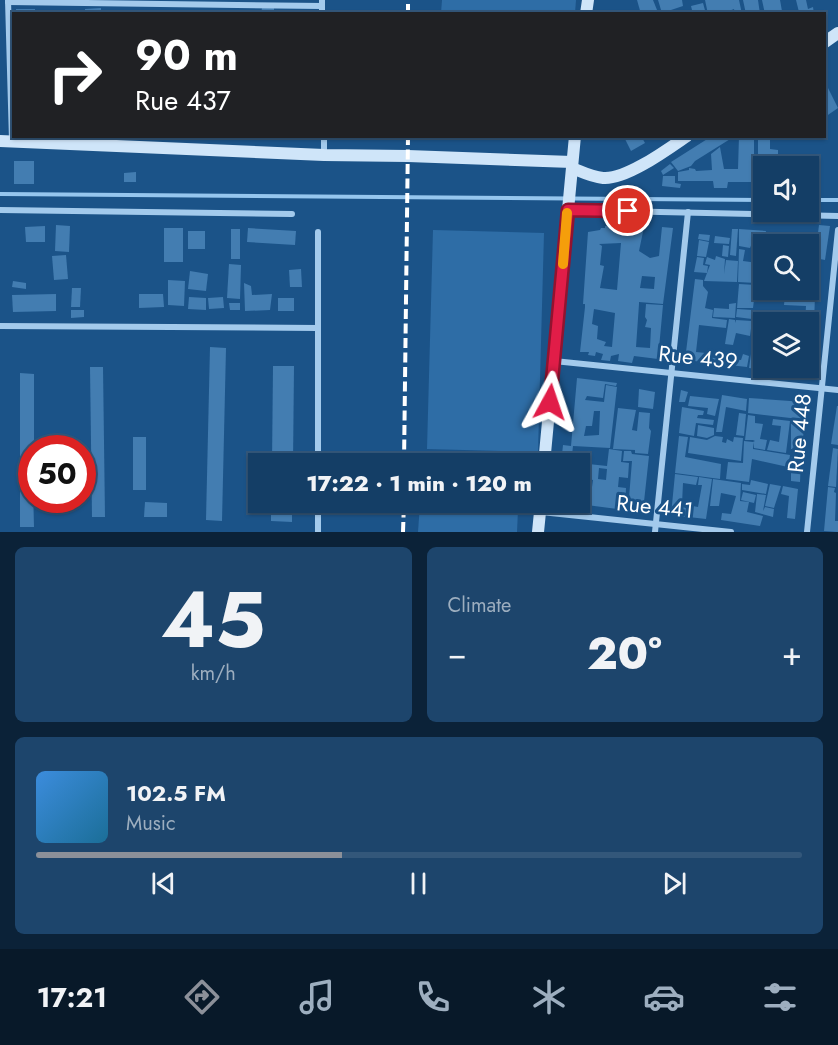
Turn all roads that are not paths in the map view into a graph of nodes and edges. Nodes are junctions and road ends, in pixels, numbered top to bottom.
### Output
1 (8, 1) edge
2 (322, 6) edge
3 (324, 138) edge
4 (575, 138) edge
5 (684, 138) edge
6 (6, 142) edge
7 (324, 155) junction
8 (572, 165) junction
9 (568, 200) junction
10 (0, 210) edge
11 (688, 212) junction
12 (291, 214) dead end
13 (838, 216) edge
14 (838, 230) edge
15 (318, 232) dead end
16 (0, 326) edge
17 (318, 328) junction
18 (554, 361) junction
19 (671, 373) junction
20 (822, 388) junction
21 (838, 390) edge
22 (318, 453) edge
23 (545, 453) edge
24 (318, 513) edge
25 (540, 513) edge
26 (581, 513) edge
27 (655, 524) junction
28 (318, 532) edge
29 (538, 532) edge
30 (655, 532) edge
31 (731, 532) edge
32 (807, 532) edge

1 - 2 street
1 - 6 street
3 - 7 street
4 - 8 street
5 - 8 street
6 - 7 street
7 - 8 street
8 - 9 street
9 - 11 street
9 - 18 street
10 - 12 street
11 - 13 street
11 - 19 street
14 - 20 street, Rue 448
15 - 17 street
16 - 17 street
17 - 22 street
18 - 19 street, Rue 439
18 - 23 street
19 - 20 street, Rue 439
19 - 27 street
20 - 21 street, Rue 439
20 - 32 street, Rue 448
24 - 28 street
25 - 29 street
26 - 27 street, Rue 441
27 - 30 street
27 - 31 street, Rue 441

